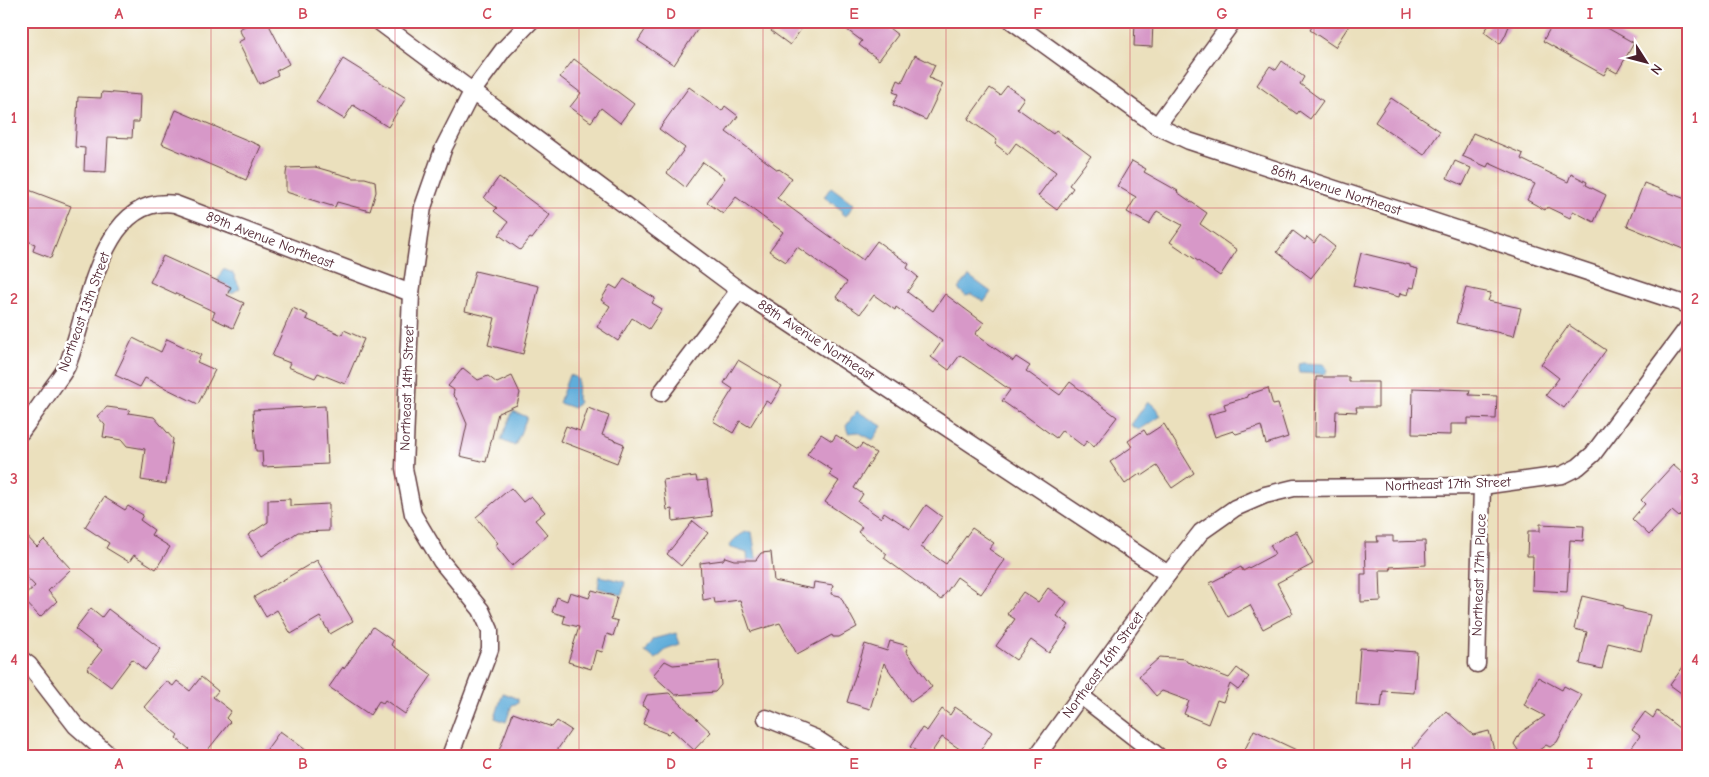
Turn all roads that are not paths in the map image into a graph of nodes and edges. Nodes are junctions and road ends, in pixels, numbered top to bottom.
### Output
1 (378, 21) edge
2 (531, 21) edge
3 (1012, 21) edge
4 (1233, 21) edge
5 (472, 92) junction
6 (1157, 126) junction
7 (129, 216) joint
8 (740, 290) junction
9 (411, 293) junction
10 (1688, 305) edge
11 (1688, 327) edge
12 (661, 393) dead end
13 (21, 432) edge
14 (1482, 486) junction
15 (1168, 574) junction
16 (21, 659) edge
17 (1476, 664) dead end
18 (1081, 696) junction
19 (766, 718) dead end
20 (110, 756) edge
21 (450, 756) edge
22 (843, 756) edge
23 (1037, 756) edge
24 (1158, 756) edge

1 - 5 street, 88th Avenue Northeast
2 - 5 street, Northeast 14th Street
3 - 6 street, 86th Avenue Northeast
4 - 6 street
5 - 8 street, 88th Avenue Northeast
5 - 9 street, Northeast 14th Street
6 - 10 street, 86th Avenue Northeast
7 - 9 street, 89th Avenue Northeast
7 - 13 street, Northeast 13th Street
8 - 12 street
8 - 15 street, 88th Avenue Northeast
9 - 21 street, Northeast 14th Street
11 - 14 street, Northeast 17th Street
14 - 15 street, Northeast 17th Street
14 - 17 street, Northeast 17th Place
15 - 18 street, Northeast 16th Street
16 - 20 street
18 - 23 street, Northeast 16th Street
18 - 24 street
19 - 22 street

